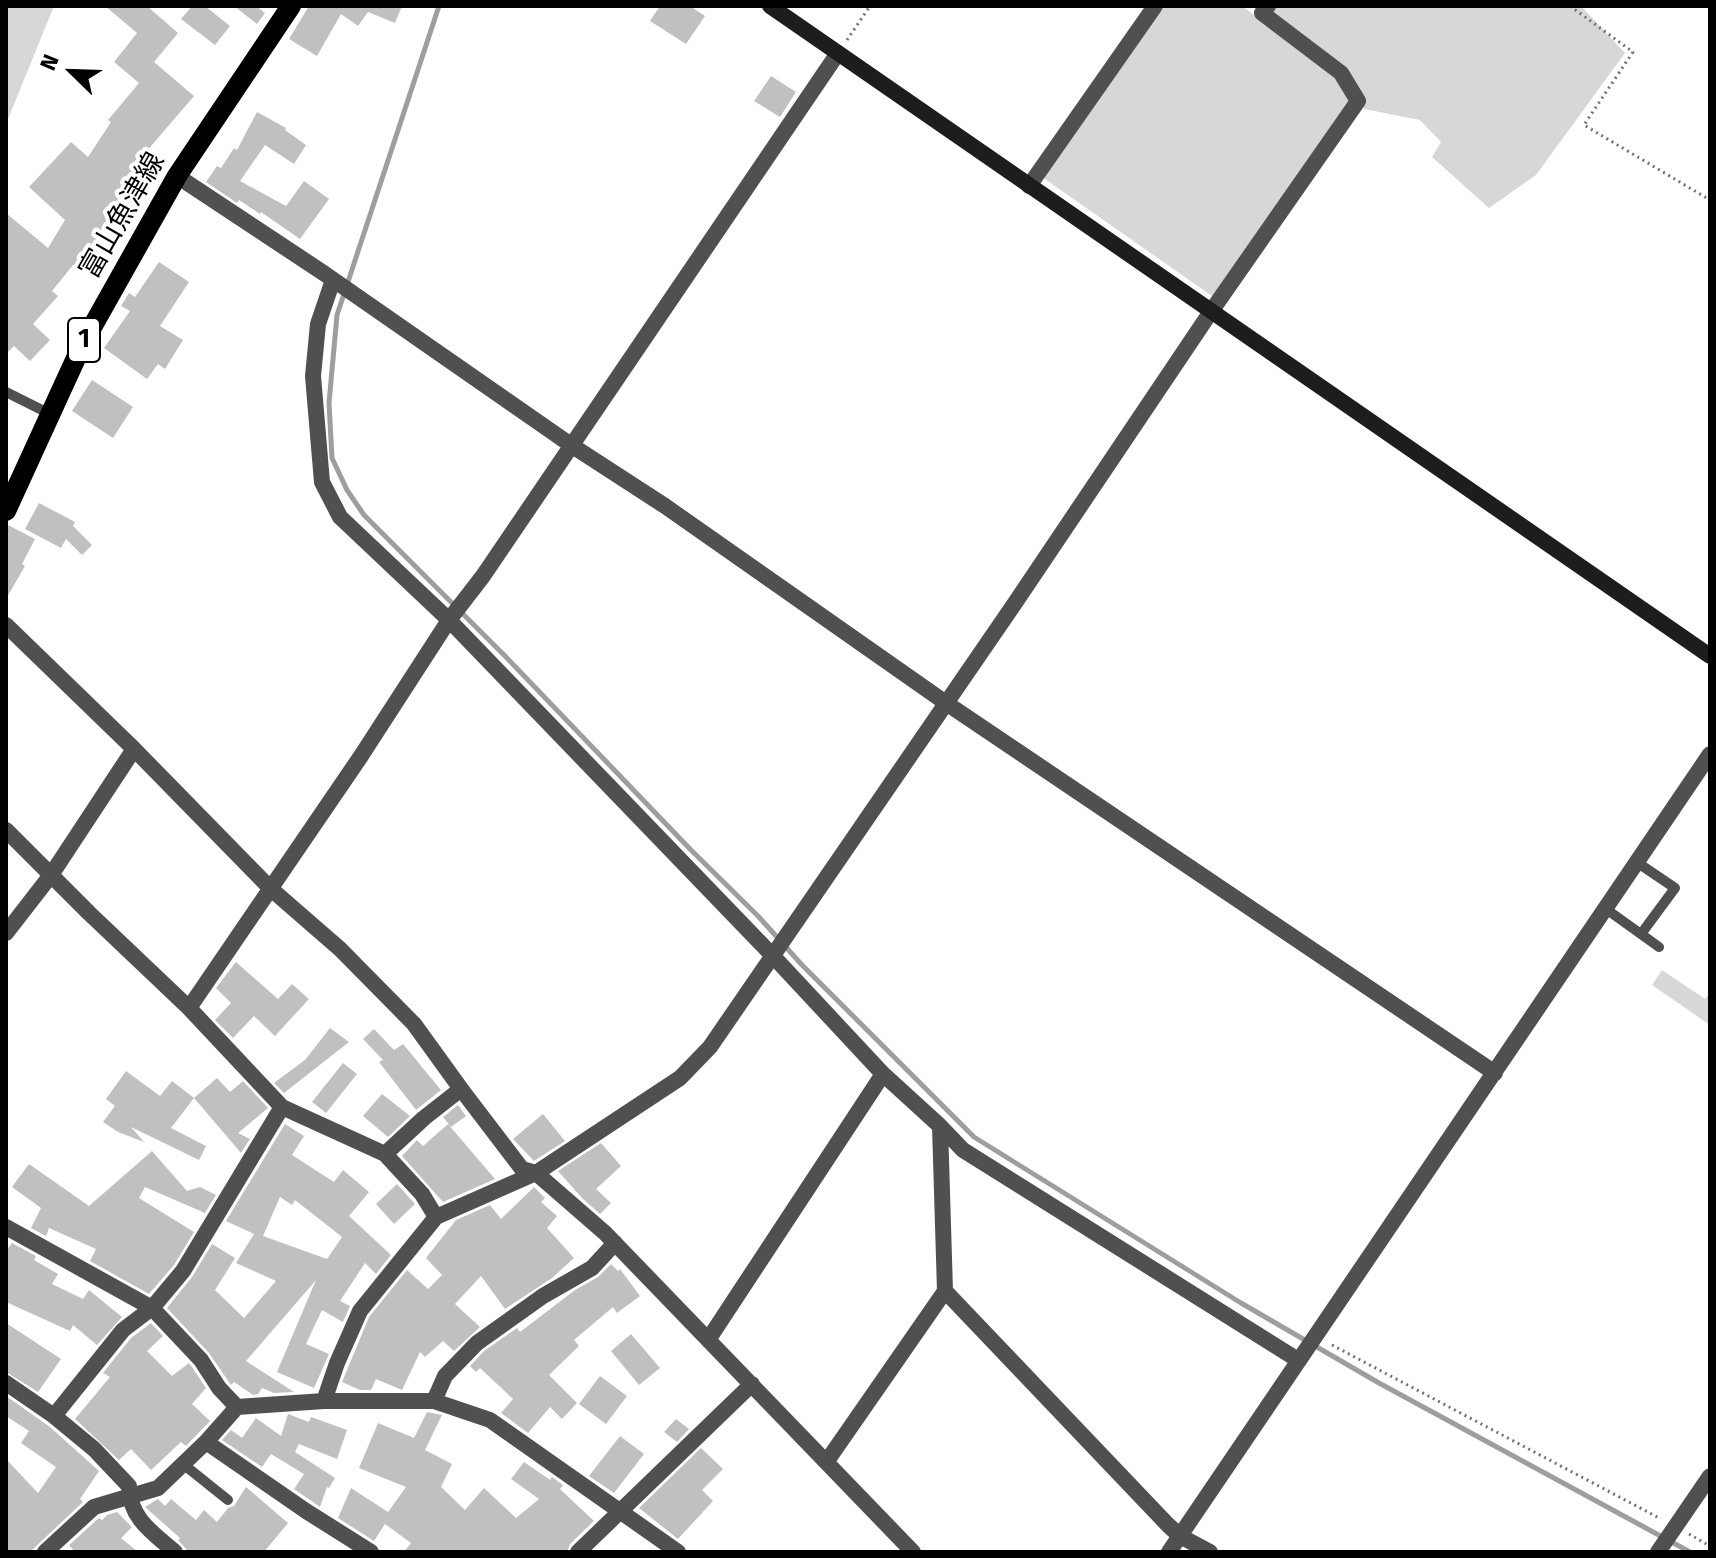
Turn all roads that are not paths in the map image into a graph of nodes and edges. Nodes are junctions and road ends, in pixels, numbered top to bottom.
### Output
1 (291, 6) edge
2 (770, 6) edge
3 (1155, 6) edge
4 (1260, 8) edge
5 (838, 53) junction
6 (177, 176) junction
7 (1029, 186) junction
8 (333, 280) junction
9 (1210, 313) junction
10 (6, 392) edge
11 (50, 414) junction
12 (571, 445) junction
13 (6, 511) edge
14 (449, 620) junction
15 (6, 625) edge
16 (1710, 656) edge
17 (946, 703) junction
18 (134, 749) junction
19 (1710, 754) edge
20 (6, 830) edge
21 (1638, 863) junction
22 (51, 875) junction
23 (271, 889) junction
24 (1606, 909) junction
25 (6, 933) edge
26 (1641, 934) junction
27 (1659, 947) dead end
28 (772, 955) junction
29 (189, 1008) junction
30 (1495, 1073) junction
31 (883, 1074) junction
32 (461, 1089) junction
33 (282, 1107) junction
34 (940, 1126) junction
35 (385, 1154) junction
36 (536, 1173) junction
37 (436, 1217) junction
38 (6, 1227) edge
39 (615, 1243) junction
40 (945, 1291) junction
41 (152, 1308) junction
42 (708, 1340) junction
43 (1298, 1360) junction
44 (6, 1383) edge
45 (752, 1384) junction
46 (324, 1401) junction
47 (434, 1401) junction
48 (237, 1407) junction
49 (54, 1416) junction
50 (206, 1442) junction
51 (827, 1461) junction
52 (183, 1464) junction
53 (1710, 1476) edge
54 (129, 1498) junction
55 (228, 1500) dead end
56 (621, 1511) junction
57 (1180, 1536) junction
58 (45, 1552) edge
59 (175, 1552) edge
60 (371, 1552) edge
61 (578, 1552) edge
62 (678, 1552) edge
63 (913, 1552) edge
64 (1169, 1552) edge
65 (1210, 1552) edge
66 (1658, 1552) edge

1 - 6 main road, 富山魚津線 / 1
2 - 5 street
3 - 7 street
4 - 9 street
5 - 7 street
5 - 12 street
6 - 8 street
6 - 11 main road, 富山魚津線 / 1
7 - 9 street
8 - 12 street
8 - 14 street
9 - 16 street
9 - 17 street
10 - 11 lane
11 - 13 main road, 富山魚津線 / 1
12 - 14 street
12 - 17 street
14 - 23 street
14 - 28 street
15 - 18 street
17 - 28 street
17 - 30 street
18 - 22 street
18 - 23 street
19 - 21 street
20 - 22 street
21 - 24 street
21 - 26 lane
22 - 25 street
22 - 29 street
23 - 29 street
23 - 32 street
24 - 26 lane
24 - 30 street
26 - 27 lane
28 - 31 street
28 - 36 street
29 - 33 street
30 - 43 street
31 - 34 street
31 - 42 street
32 - 35 street
32 - 36 street
33 - 35 street
33 - 41 street
34 - 40 street
34 - 43 street
35 - 37 street
36 - 37 street
36 - 39 street
37 - 46 street
38 - 41 street
39 - 42 street
39 - 47 street
40 - 51 street
40 - 57 street
41 - 48 street
41 - 49 street
42 - 45 street
43 - 57 street
44 - 49 street
45 - 51 street
45 - 56 street
46 - 47 street
46 - 48 street
47 - 56 street
48 - 50 street
49 - 54 street
50 - 52 street
50 - 60 street
51 - 63 street
52 - 54 street
52 - 55 lane
53 - 66 street
54 - 58 street
54 - 59 street
56 - 61 street
56 - 62 street
57 - 64 street
57 - 65 street

